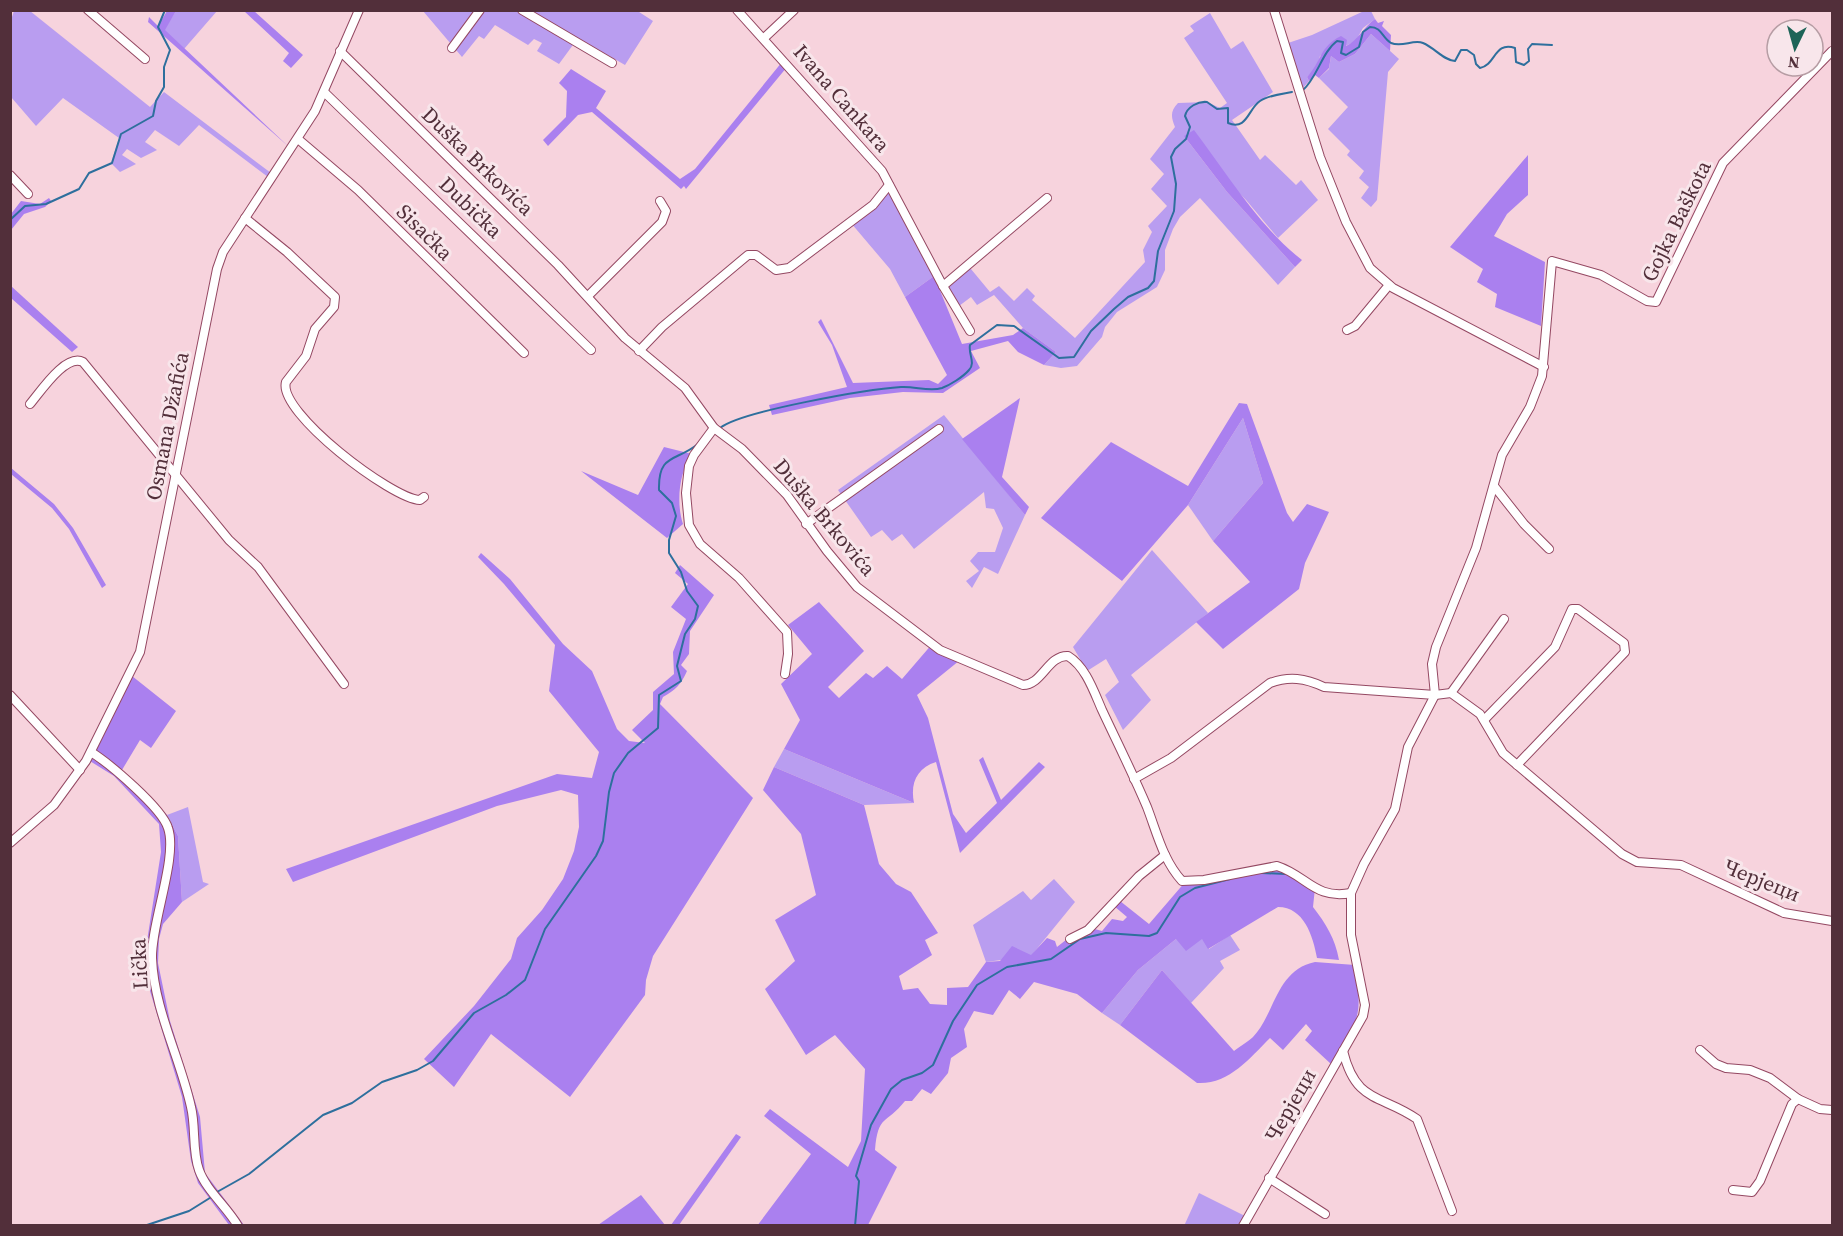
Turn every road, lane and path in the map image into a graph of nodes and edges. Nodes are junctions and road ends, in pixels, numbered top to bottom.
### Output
1 (88, 10) edge
2 (359, 10) edge
3 (480, 10) edge
4 (522, 10) edge
5 (737, 10) edge
6 (794, 10) edge
7 (1274, 10) edge
8 (764, 38) junction
9 (452, 48) dead end
10 (340, 51) junction
11 (1833, 51) edge
12 (145, 59) dead end
13 (612, 63) dead end
14 (324, 92) junction
15 (298, 139) junction
16 (10, 175) edge
17 (889, 185) junction
18 (28, 194) dead end
19 (1047, 198) dead end
20 (660, 201) dead end
21 (245, 218) junction
22 (1389, 285) junction
23 (943, 286) junction
24 (588, 296) junction
25 (1347, 330) dead end
26 (970, 331) dead end
27 (591, 350) dead end
28 (639, 351) junction
29 (524, 353) dead end
30 (1544, 367) junction
31 (30, 404) dead end
32 (714, 428) junction
33 (939, 429) dead end
34 (176, 478) junction
35 (1494, 486) junction
36 (424, 497) dead end
37 (806, 524) junction
38 (1549, 549) dead end
39 (1504, 619) dead end
40 (785, 674) dead end
41 (344, 684) dead end
42 (1451, 693) junction
43 (10, 695) edge
44 (1435, 695) junction
45 (1484, 720) junction
46 (91, 752) junction
47 (1517, 765) junction
48 (80, 770) junction
49 (1134, 779) junction
50 (10, 843) edge
51 (1165, 855) junction
52 (1352, 893) junction
53 (1833, 921) edge
54 (1070, 939) dead end
55 (1700, 1050) dead end
56 (1343, 1051) junction
57 (1798, 1099) junction
58 (1833, 1110) edge
59 (1269, 1178) junction
60 (1733, 1190) dead end
61 (1452, 1211) dead end
62 (1325, 1214) dead end
63 (238, 1226) edge
64 (1243, 1226) edge

1 - 12 street
2 - 10 street, Osmana Džafića
3 - 9 street
4 - 13 street
5 - 8 street, Ivana Cankara
6 - 8 street, Ivana Cankara
7 - 22 street
8 - 17 street, Ivana Cankara
10 - 14 street, Osmana Džafića
10 - 24 street, Duška Brkovića
11 - 30 street, Gojka Baškota
14 - 15 street, Osmana Džafića
14 - 27 street, Dubička
15 - 21 street, Osmana Džafića
15 - 29 street, Sisačka
16 - 18 street
17 - 23 street, Ivana Cankara
17 - 28 street, Ivana Cankara
19 - 23 street
20 - 24 street
21 - 34 street, Osmana Džafića
21 - 36 street
22 - 25 street
22 - 30 street
23 - 26 street, Ivana Cankara
24 - 28 street, Duška Brkovića
28 - 32 street, Duška Brkovića
30 - 35 street
31 - 34 street
32 - 37 street, Duška Brkovića
32 - 40 street
33 - 37 street
34 - 41 street
34 - 46 street, Osmana Džafića
35 - 38 street
35 - 44 street
37 - 49 street, Duška Brkovića
39 - 42 street
42 - 44 street
42 - 45 street
43 - 48 street
44 - 49 street
44 - 52 street, Черјеци
45 - 47 street
45 - 47 street
46 - 48 street, Osmana Džafića
46 - 63 street, Lička
47 - 53 street, Черјеци
48 - 50 street, Osmana Džafića
49 - 51 street, Duška Brkovića
51 - 52 street, Duška Brkovića
51 - 54 street
52 - 56 street, Черјеци
55 - 57 street
56 - 59 street, Черјеци
56 - 61 street, Черјеци
57 - 58 street
57 - 60 street
59 - 62 street
59 - 64 street, Черјеци

